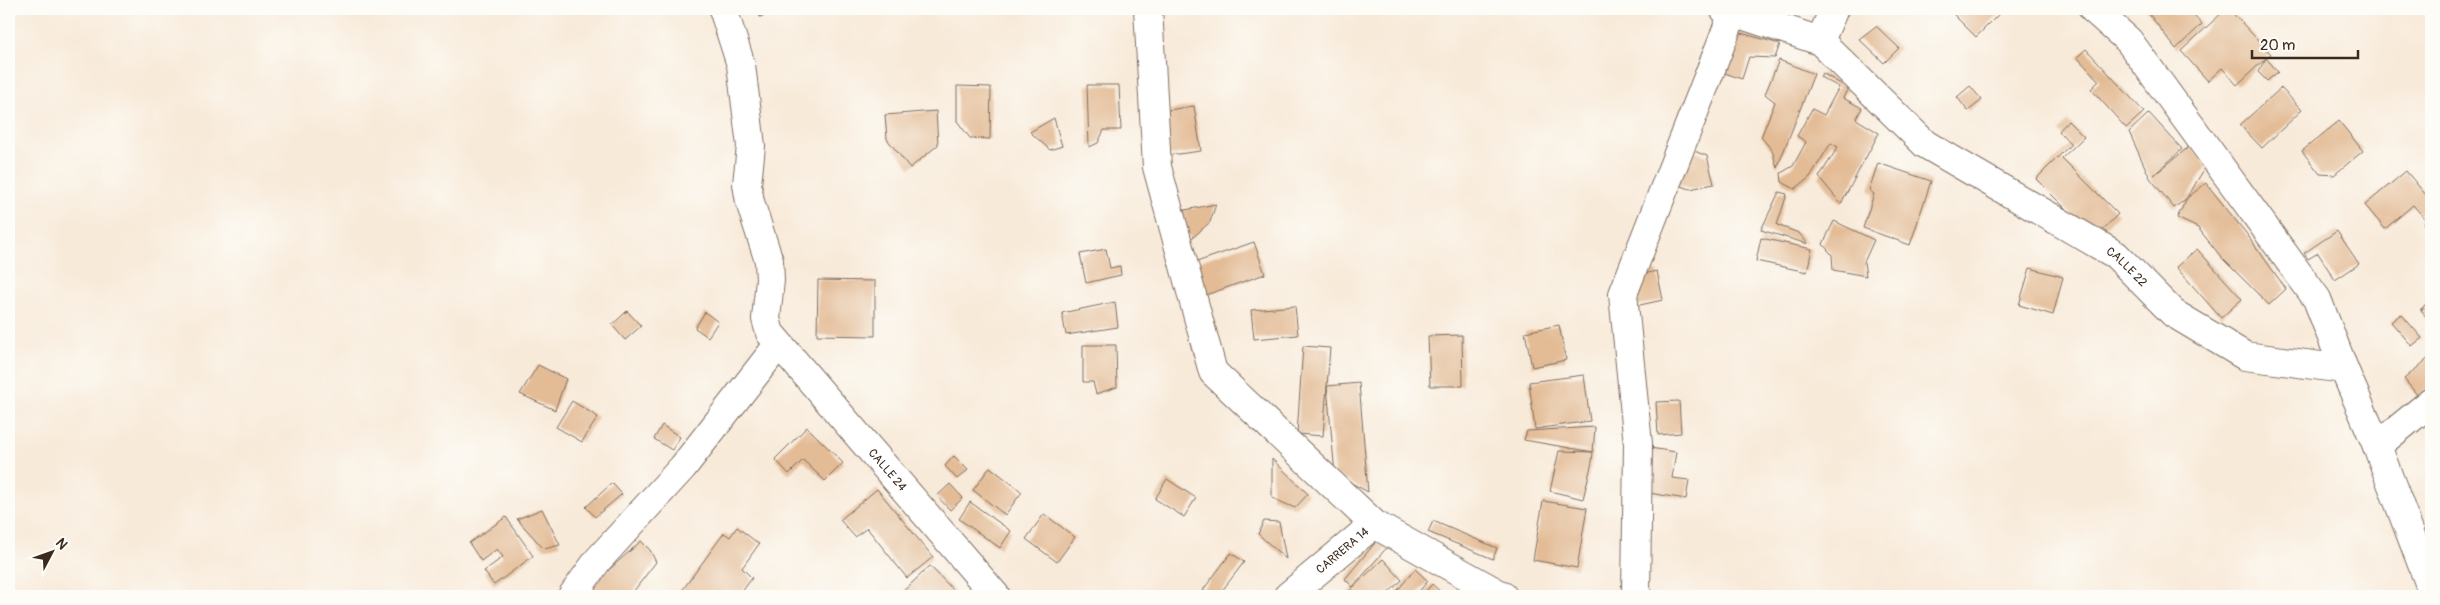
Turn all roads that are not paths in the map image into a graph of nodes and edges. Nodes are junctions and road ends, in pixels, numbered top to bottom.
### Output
1 (723, 9) edge
2 (1148, 9) edge
3 (1834, 9) edge
4 (2092, 9) edge
5 (1729, 11) edge
6 (1820, 41) junction
7 (778, 345) junction
8 (2344, 369) junction
9 (2431, 402) edge
10 (2377, 446) junction
11 (1374, 524) junction
12 (2431, 588) edge
13 (572, 596) edge
14 (996, 596) edge
15 (1288, 596) edge
16 (1503, 596) edge
17 (1636, 596) edge

1 - 7 street, CALLE 24
2 - 11 street
3 - 6 street
4 - 8 street
5 - 6 street, CALLE 22
5 - 17 street
6 - 8 street, CALLE 22
7 - 13 street
7 - 14 street, CALLE 24
8 - 10 street
9 - 10 street
10 - 12 street
11 - 15 street, CARRERA 14
11 - 16 street

